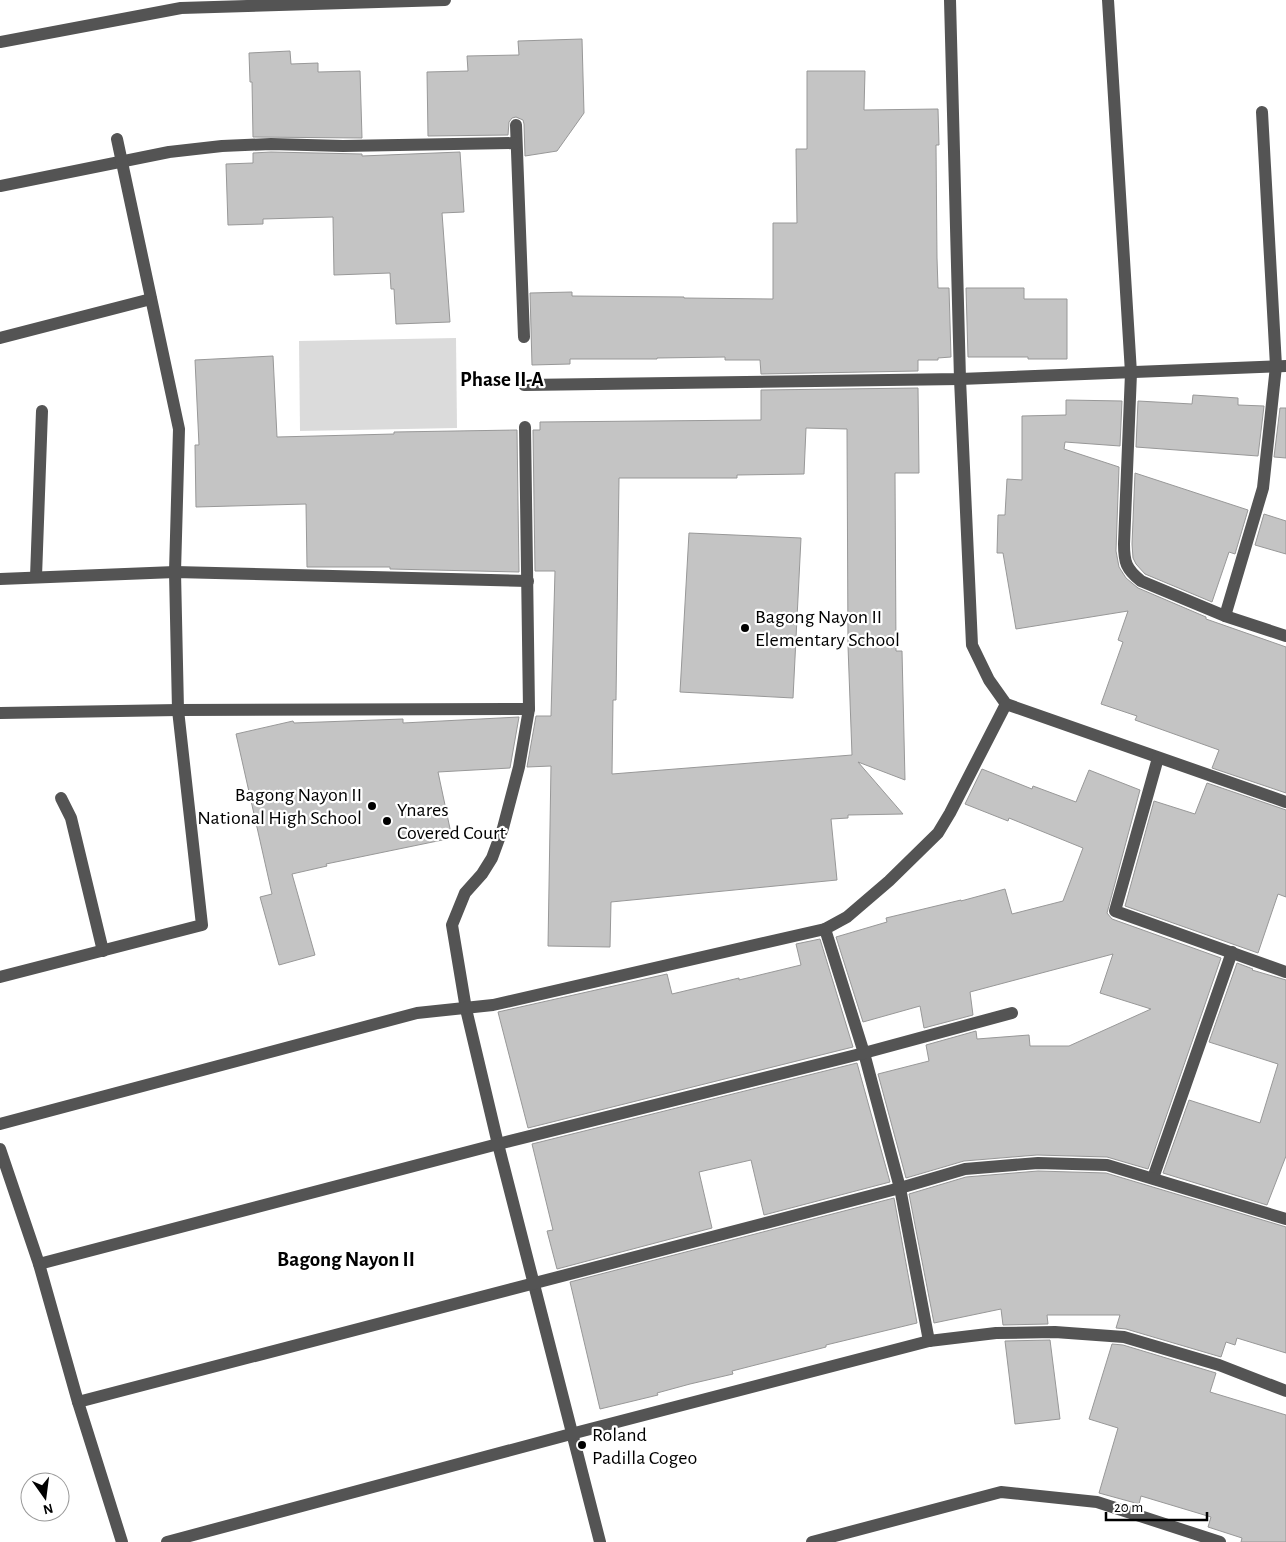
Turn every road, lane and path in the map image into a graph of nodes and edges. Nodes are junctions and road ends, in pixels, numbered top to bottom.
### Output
1 (445, 0) edge
2 (950, 0) edge
3 (1108, 0) edge
4 (292, 2) edge
5 (0, 42) edge
6 (1262, 112) dead end
7 (516, 125) dead end
8 (118, 138) dead end
9 (516, 143) junction
10 (122, 161) junction
11 (0, 186) edge
12 (151, 299) junction
13 (524, 337) dead end
14 (0, 338) edge
15 (1281, 366) edge
16 (1131, 373) junction
17 (960, 379) junction
18 (524, 385) dead end
19 (42, 411) dead end
20 (525, 427) dead end
21 (175, 572) junction
22 (36, 577) junction
23 (0, 579) edge
24 (528, 581) junction
25 (1225, 616) junction
26 (1286, 636) edge
27 (1006, 704) junction
28 (529, 709) junction
29 (178, 710) junction
30 (0, 713) edge
31 (1158, 758) junction
32 (61, 798) dead end
33 (1286, 802) edge
34 (826, 929) junction
35 (103, 951) junction
36 (1232, 952) junction
37 (1286, 972) edge
38 (0, 977) edge
39 (466, 1009) junction
40 (1012, 1013) dead end
41 (864, 1053) junction
42 (0, 1124) edge
43 (498, 1144) junction
44 (0, 1149) edge
45 (1153, 1178) junction
46 (900, 1188) junction
47 (1286, 1220) edge
48 (39, 1264) junction
49 (533, 1283) junction
50 (929, 1341) junction
51 (1286, 1391) edge
52 (78, 1402) junction
53 (571, 1434) junction
54 (1182, 1536) edge
55 (122, 1542) edge
56 (167, 1542) edge
57 (600, 1542) edge
58 (812, 1542) edge
59 (1220, 1542) edge

1 - 4 street
2 - 17 street
3 - 16 street
4 - 5 street
6 - 15 street
7 - 9 street
8 - 10 street
9 - 10 street
9 - 13 street
10 - 11 street
10 - 12 street
12 - 14 street
12 - 21 street
15 - 16 street
15 - 25 street
16 - 17 street
16 - 25 street
17 - 18 street
17 - 27 street
19 - 22 street
20 - 24 street
21 - 22 street
21 - 24 street
21 - 29 street
22 - 23 street
24 - 28 street
25 - 26 street
27 - 31 street
27 - 34 street
28 - 29 street
28 - 39 street
29 - 30 street
29 - 35 street
31 - 33 street
31 - 36 street
32 - 35 street
34 - 39 street
34 - 41 street
35 - 38 street
36 - 37 street
36 - 45 street
39 - 42 street
39 - 43 street
40 - 41 street
41 - 43 street
41 - 46 street
43 - 48 street
43 - 49 street
44 - 48 street
45 - 46 street
45 - 47 street
46 - 49 street
46 - 50 street
48 - 52 street
49 - 52 street
49 - 53 street
50 - 51 street
50 - 53 street
52 - 55 street
53 - 56 street
53 - 57 street
54 - 58 street
54 - 59 street

